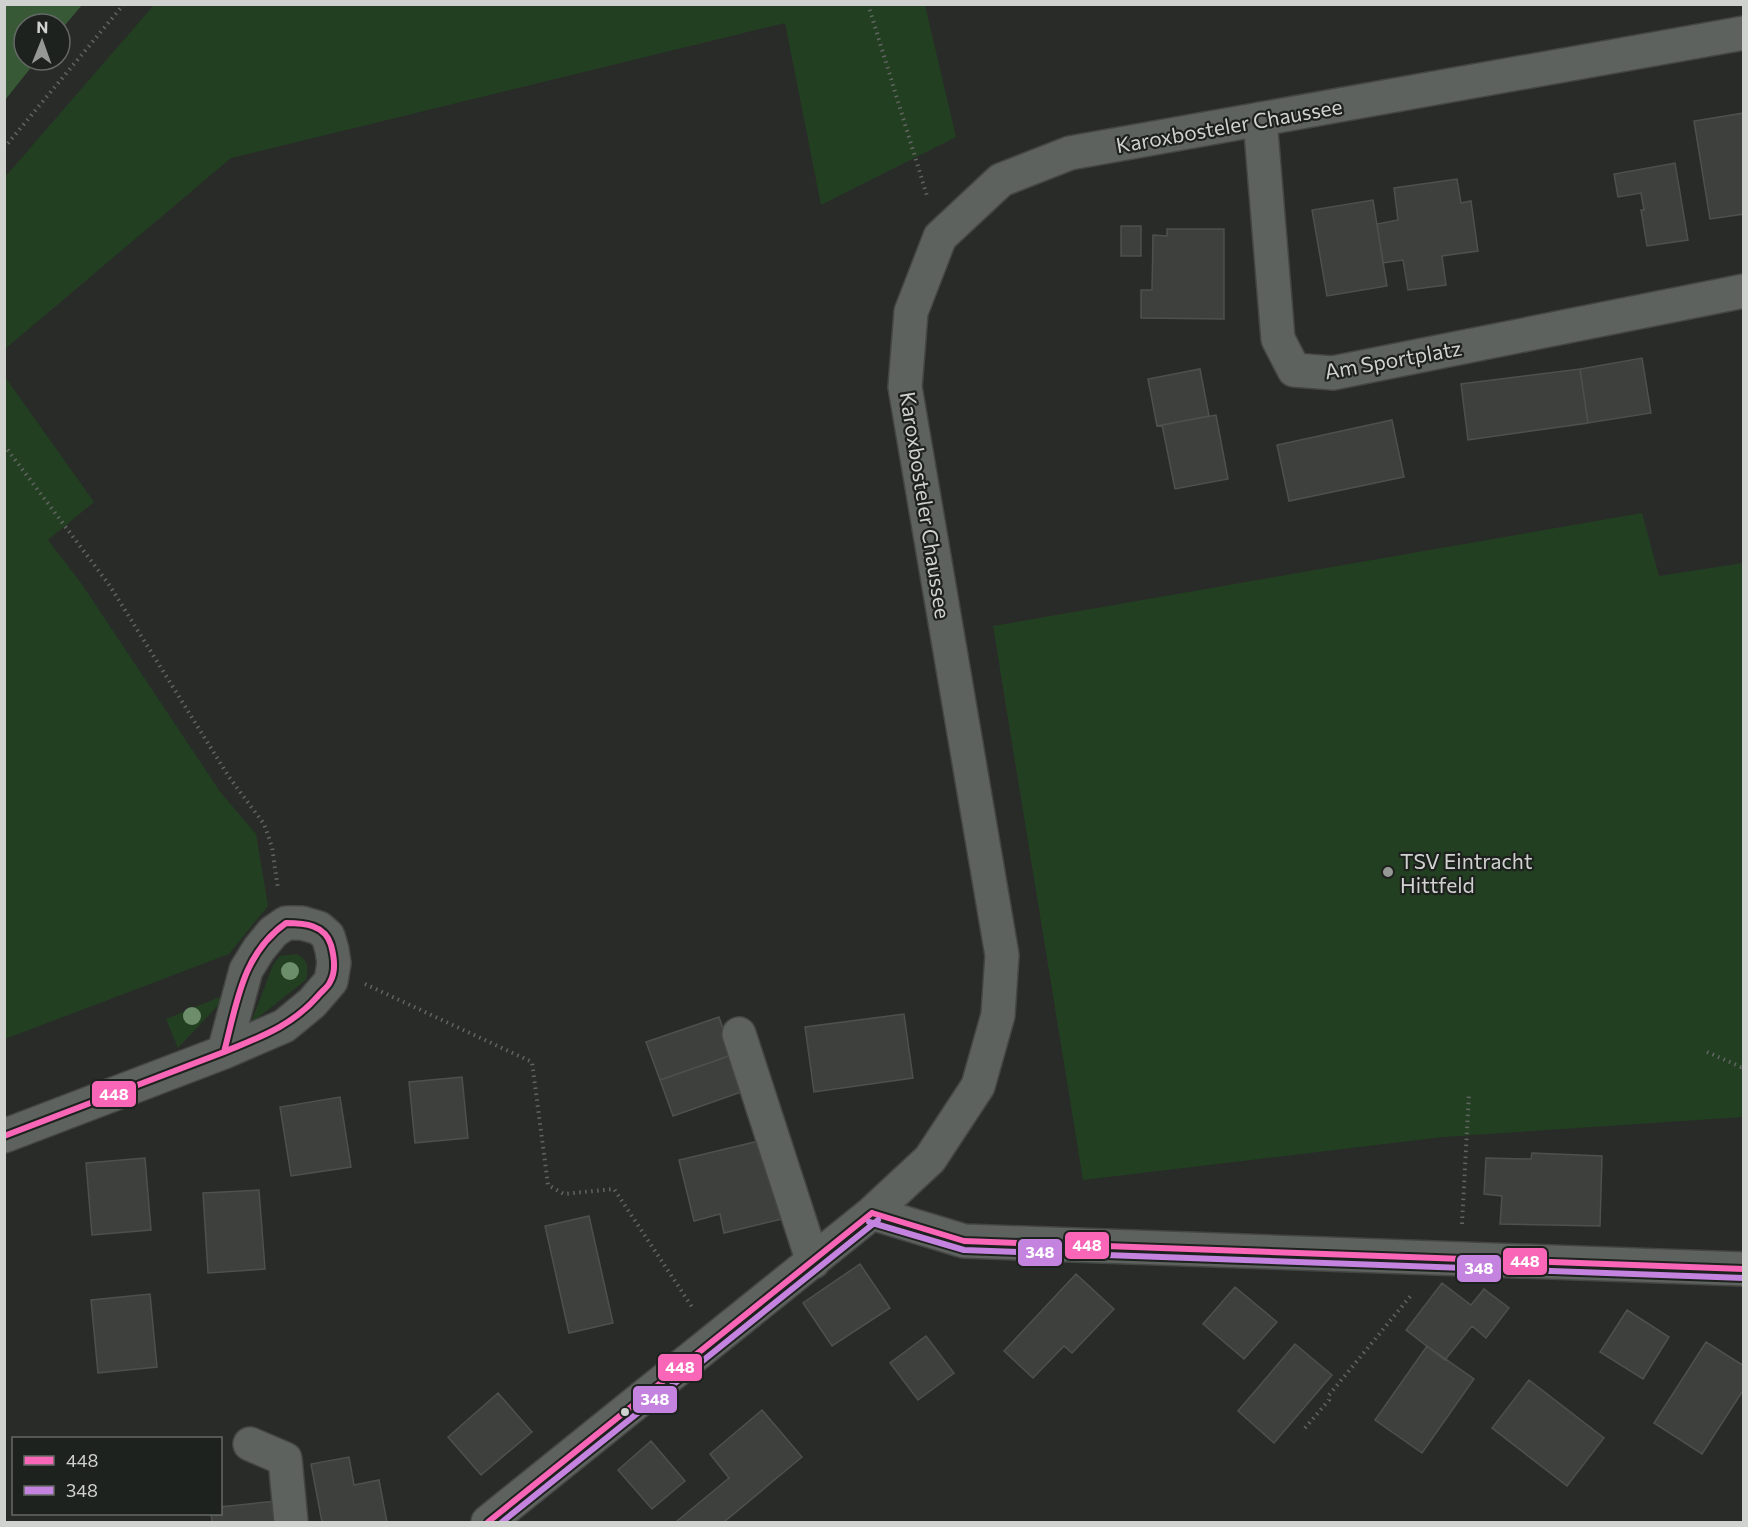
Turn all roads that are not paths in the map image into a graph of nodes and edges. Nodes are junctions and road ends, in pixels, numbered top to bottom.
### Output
1 (1743, 33) edge
2 (1260, 119) junction
3 (1743, 291) edge
4 (739, 1034) dead end
5 (224, 1052) junction
6 (4, 1136) edge
7 (872, 1213) junction
8 (813, 1262) junction
9 (1743, 1269) edge
10 (250, 1444) dead end
11 (291, 1522) edge
12 (488, 1522) edge

1 - 2 street, Karoxbosteler Chaussee
2 - 3 street, Am Sportplatz
2 - 7 street, Karoxbosteler Chaussee
4 - 8 street
5 - 5 street
5 - 6 street
7 - 8 street, Karoxbosteler Chaussee
7 - 9 street
8 - 12 street, Karoxbosteler Chaussee
10 - 11 street

